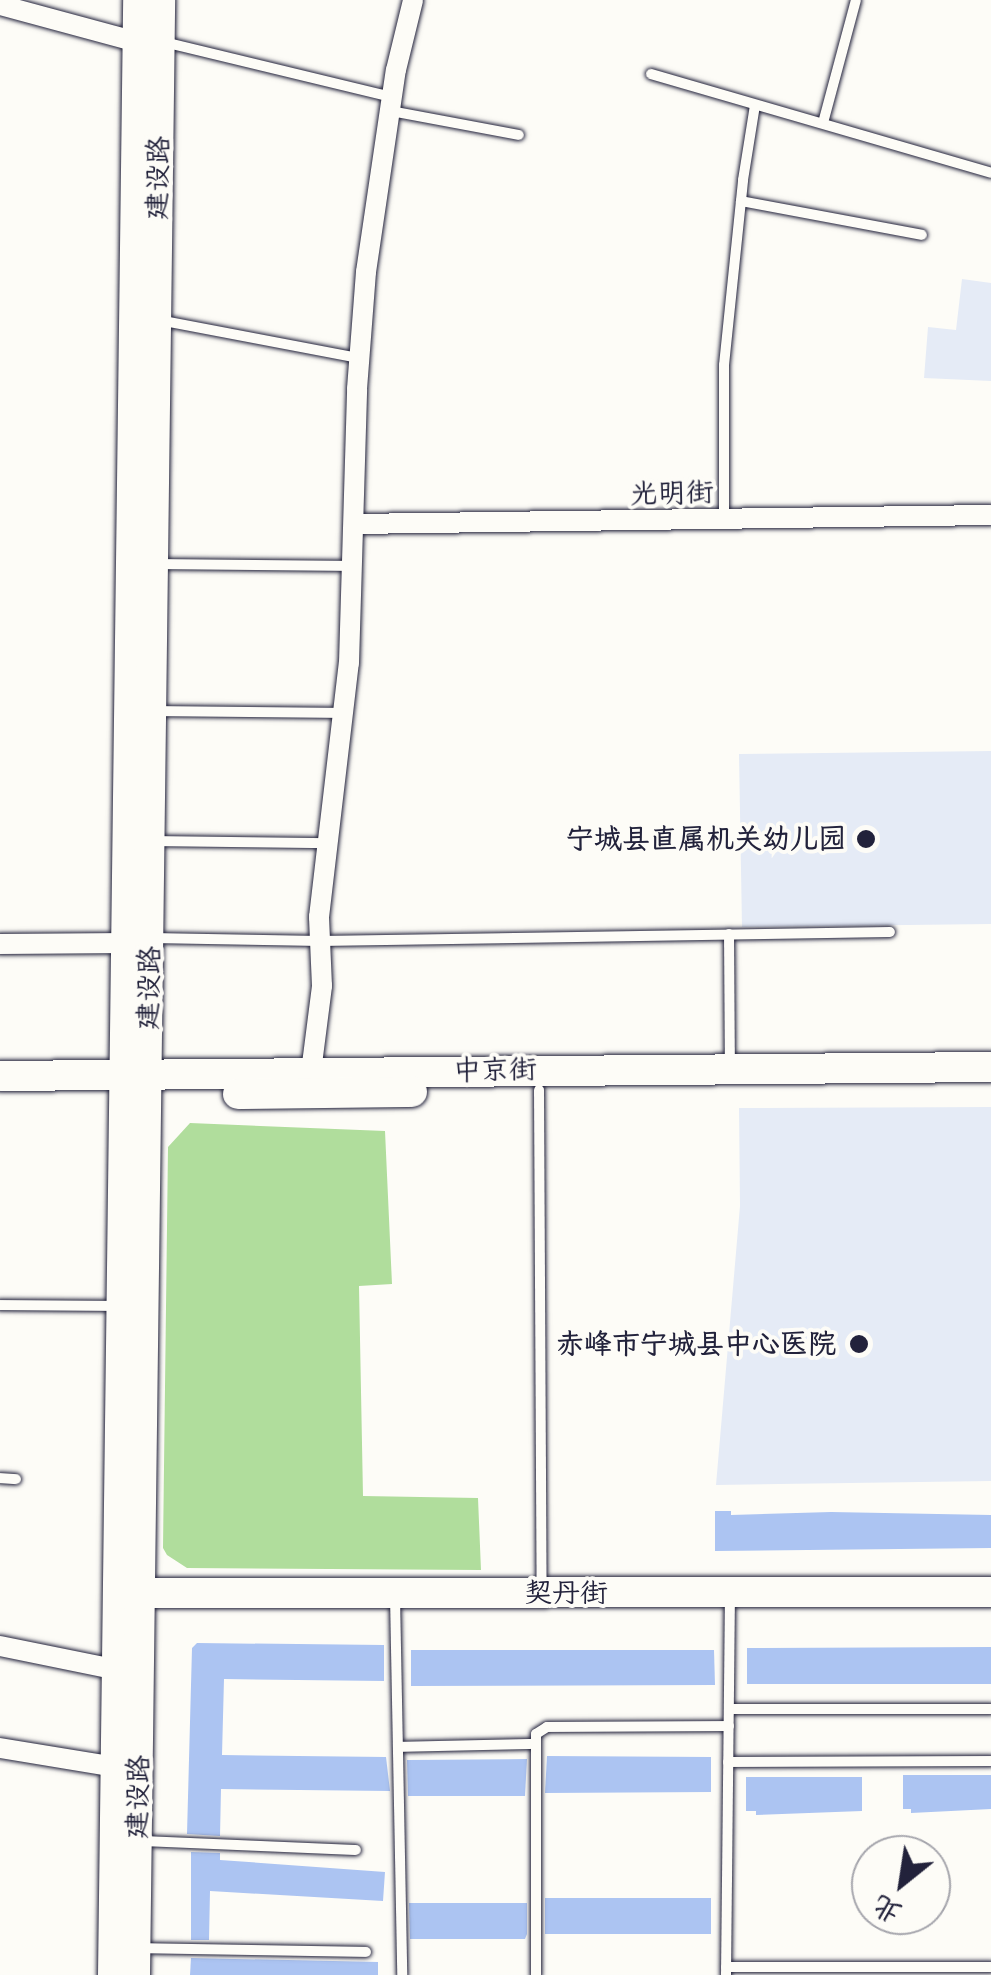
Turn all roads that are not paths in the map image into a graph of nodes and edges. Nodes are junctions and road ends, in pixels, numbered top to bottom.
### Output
1 (138, 0) edge
2 (160, 0) edge
3 (413, 0) edge
4 (856, 0) edge
5 (0, 5) edge
6 (148, 42) junction
7 (652, 74) dead end
8 (391, 104) junction
9 (755, 104) junction
10 (823, 124) junction
11 (518, 135) dead end
12 (991, 173) edge
13 (740, 200) junction
14 (922, 235) dead end
15 (156, 319) junction
16 (360, 358) junction
17 (991, 515) edge
18 (724, 520) junction
19 (354, 524) junction
20 (152, 564) junction
21 (353, 566) junction
22 (151, 711) junction
23 (344, 713) junction
24 (150, 841) junction
25 (328, 843) junction
26 (890, 932) dead end
27 (729, 934) junction
28 (320, 940) junction
29 (139, 941) junction
30 (0, 944) edge
31 (991, 1067) edge
32 (730, 1068) junction
33 (311, 1072) junction
34 (0, 1076) edge
35 (137, 1084) junction
36 (991, 1088) edge
37 (539, 1090) junction
38 (0, 1096) edge
39 (0, 1305) edge
40 (123, 1306) junction
41 (0, 1478) edge
42 (16, 1478) dead end
43 (730, 1592) junction
44 (991, 1592) edge
45 (395, 1593) junction
46 (542, 1593) junction
47 (141, 1594) junction
48 (0, 1646) edge
49 (118, 1670) junction
50 (991, 1708) edge
51 (729, 1709) junction
52 (729, 1726) junction
53 (535, 1744) junction
54 (398, 1746) junction
55 (0, 1748) edge
56 (991, 1761) edge
57 (728, 1762) junction
58 (116, 1767) junction
59 (138, 1841) junction
60 (356, 1850) dead end
61 (366, 1952) dead end
62 (136, 1961) edge
63 (991, 1966) edge
64 (726, 1971) edge
65 (114, 1975) edge
66 (402, 1975) edge
67 (536, 1975) edge

1 - 6 main road, 建设路
2 - 6 main road, 建设路
3 - 8 street
4 - 10 lane
5 - 6 street
6 - 8 lane
6 - 15 main road, 建设路
6 - 29 main road, 建设路
7 - 9 lane
8 - 11 lane
8 - 16 street
9 - 10 lane
9 - 13 lane
10 - 12 lane
13 - 14 lane
13 - 18 lane
15 - 16 lane
15 - 20 main road, 建设路
16 - 19 street
17 - 18 street, 光明街
18 - 19 street, 光明街
19 - 21 street
20 - 21 lane
20 - 22 main road, 建设路
21 - 23 street
22 - 23 lane
22 - 24 main road, 建设路
23 - 25 street
24 - 25 lane
24 - 29 main road, 建设路
25 - 28 street
26 - 27 lane
27 - 28 lane
27 - 32 lane
28 - 29 lane
28 - 33 street
29 - 30 street
29 - 35 main road, 建设路
31 - 32 main road, 中京街
32 - 33 main road, 中京街
33 - 35 main road, 中京街
34 - 35 main road, 中京街
35 - 37 main road, 中京街
35 - 38 main road, 中京街
35 - 40 main road, 建设路
35 - 47 main road, 建设路
36 - 37 main road, 中京街
37 - 46 lane
39 - 40 lane
40 - 49 main road, 建设路
41 - 42 lane
43 - 44 main road, 契丹街
43 - 46 main road, 契丹街
43 - 51 lane
45 - 46 main road, 契丹街
45 - 47 main road, 契丹街
45 - 54 lane
47 - 59 main road, 建设路
48 - 49 street
49 - 58 main road, 建设路
50 - 51 lane
51 - 52 lane
52 - 53 lane
52 - 57 lane
53 - 54 lane
53 - 67 lane
54 - 66 lane
55 - 58 street
56 - 57 lane
57 - 64 lane
58 - 65 main road, 建设路
59 - 60 lane
59 - 62 main road, 建设路
61 - 62 lane
63 - 64 lane

